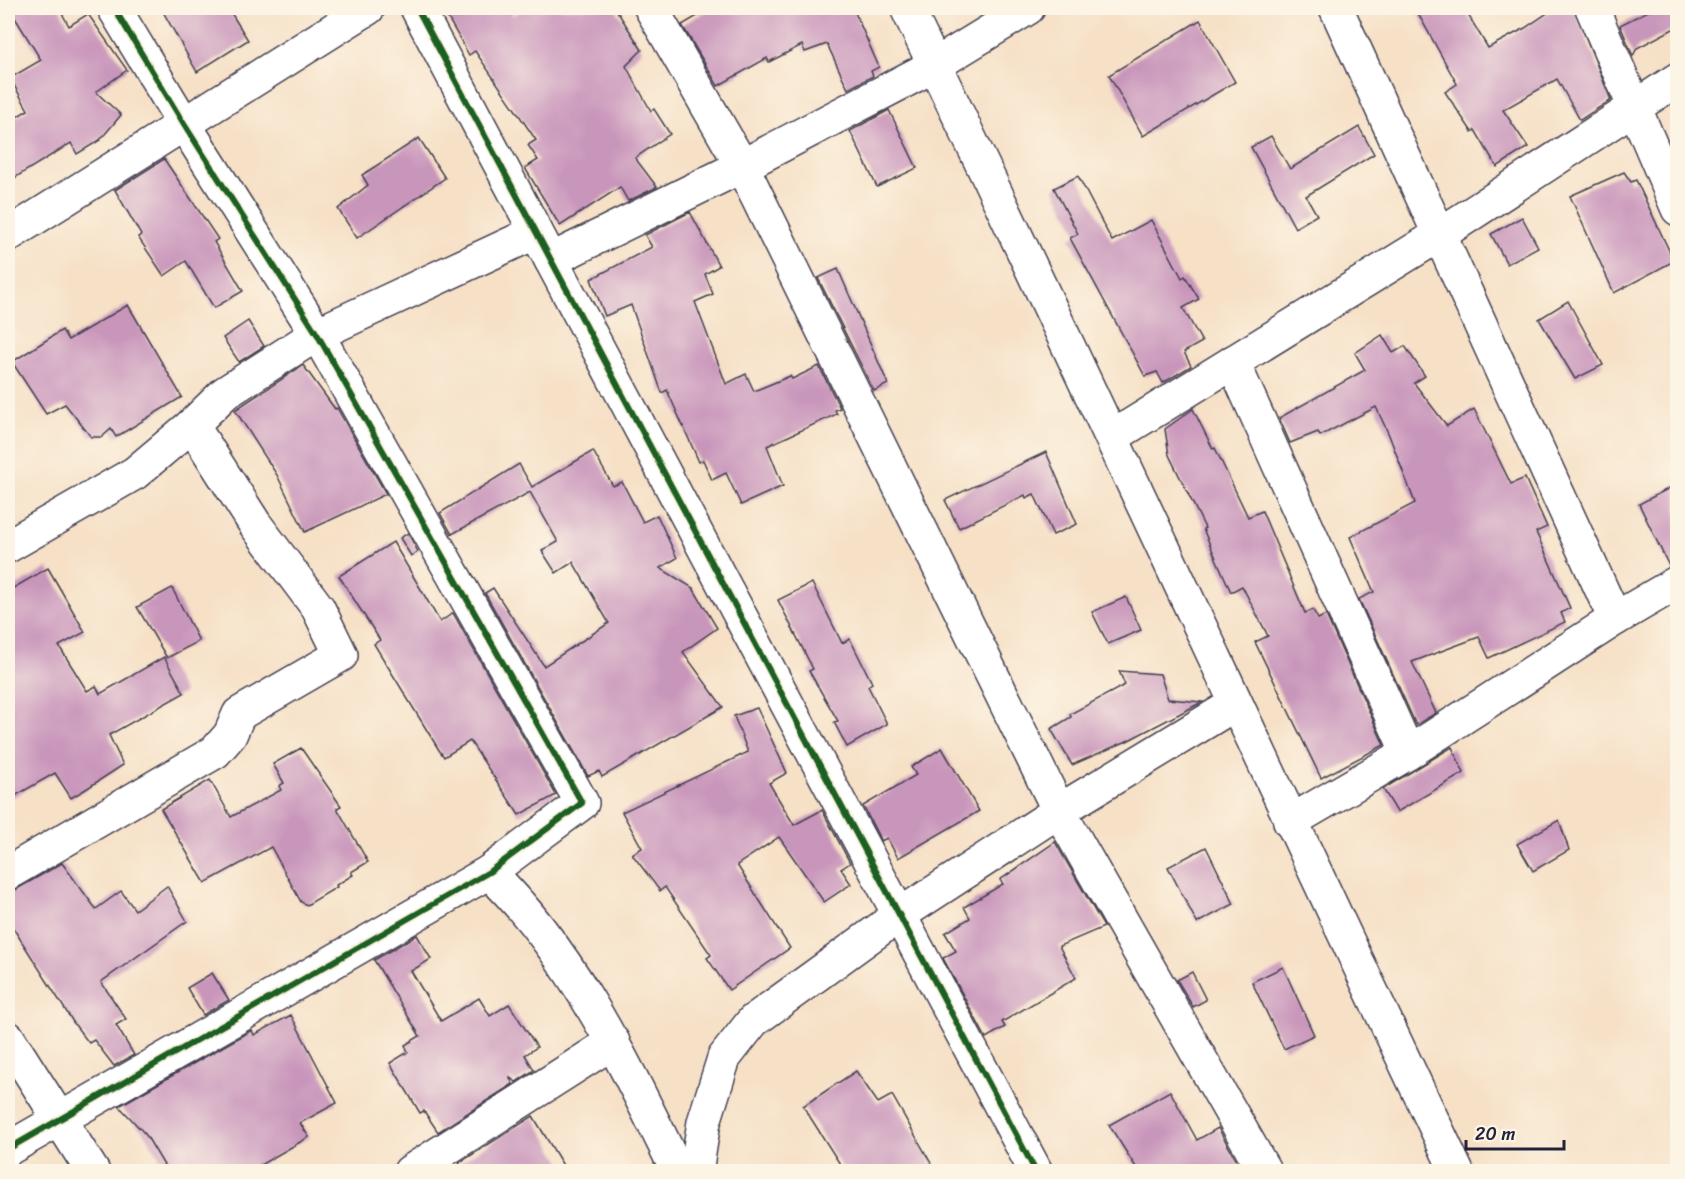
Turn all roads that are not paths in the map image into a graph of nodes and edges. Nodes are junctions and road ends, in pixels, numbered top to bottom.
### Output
1 (114, 8) edge
2 (368, 8) edge
3 (417, 8) edge
4 (651, 8) edge
5 (907, 8) edge
6 (1028, 8) edge
7 (1336, 8) edge
8 (1592, 8) edge
9 (935, 65) junction
10 (1677, 80) edge
11 (1634, 108) junction
12 (184, 124) junction
13 (742, 166) junction
14 (1677, 209) edge
15 (8, 235) edge
16 (1439, 235) junction
17 (544, 246) junction
18 (317, 333) junction
19 (1233, 362) junction
20 (192, 425) junction
21 (1112, 437) junction
22 (8, 546) edge
23 (1677, 582) edge
24 (1615, 619) junction
25 (1235, 704) junction
26 (1408, 753) junction
27 (1059, 811) junction
28 (1290, 822) junction
29 (489, 872) junction
30 (8, 873) edge
31 (898, 916) junction
32 (8, 1038) edge
33 (613, 1042) junction
34 (60, 1119) junction
35 (8, 1149) edge
36 (93, 1172) edge
37 (410, 1172) edge
38 (678, 1172) edge
39 (696, 1172) edge
40 (1036, 1172) edge
41 (1265, 1172) edge
42 (1456, 1172) edge

1 - 12 street
2 - 12 street
3 - 17 street
4 - 13 street
5 - 9 street
6 - 9 street
7 - 16 street
8 - 11 street
9 - 13 street
9 - 21 street
10 - 11 street
11 - 14 street
11 - 16 street
12 - 15 street
12 - 18 street
13 - 17 street
13 - 27 street
16 - 19 street
16 - 24 street
17 - 18 street
17 - 31 street
18 - 20 street
18 - 29 street
19 - 21 street
19 - 26 street
20 - 22 street
20 - 30 street
21 - 25 street
23 - 24 street
24 - 26 street
25 - 27 street
25 - 28 street
26 - 28 street
27 - 31 street
27 - 41 street
28 - 42 street
29 - 33 street
29 - 34 street
31 - 39 street
31 - 40 street
32 - 34 street
33 - 37 street
33 - 38 street
34 - 35 street
34 - 36 street

